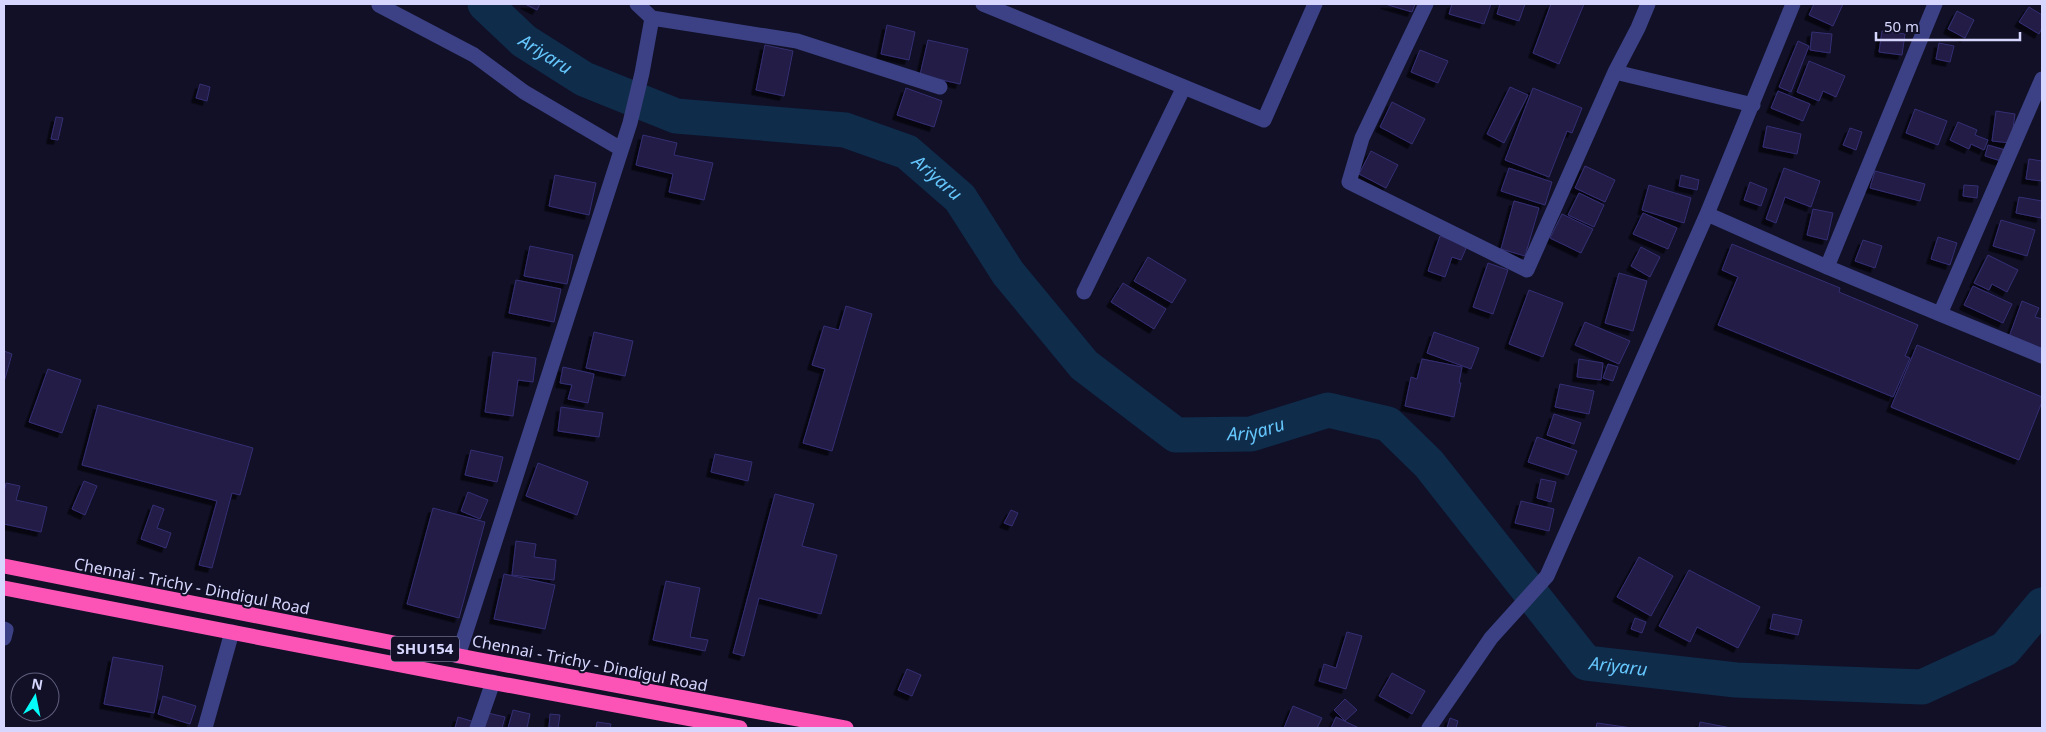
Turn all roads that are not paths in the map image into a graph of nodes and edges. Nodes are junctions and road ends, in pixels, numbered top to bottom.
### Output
1 (636, 4) edge
2 (983, 4) edge
3 (1315, 4) edge
4 (1426, 4) edge
5 (1648, 4) edge
6 (1793, 4) edge
7 (1935, 4) edge
8 (378, 5) dead end
9 (652, 18) junction
10 (1616, 72) junction
11 (2042, 79) edge
12 (940, 87) dead end
13 (1184, 87) junction
14 (1753, 105) junction
15 (621, 149) junction
16 (1707, 214) junction
17 (1826, 267) junction
18 (1084, 292) dead end
19 (1940, 314) junction
20 (2042, 356) edge
21 (4, 566) edge
22 (4, 588) edge
23 (4, 629) edge
24 (232, 632) junction
25 (4, 638) edge
26 (458, 656) junction
27 (493, 682) junction
28 (205, 728) edge
29 (476, 728) edge
30 (740, 728) edge
31 (846, 728) edge
32 (1429, 728) edge

1 - 9 street
2 - 13 street
3 - 13 street
4 - 10 street
5 - 10 street
6 - 14 street
7 - 17 street
8 - 15 street
9 - 12 street
9 - 15 street
10 - 14 street
11 - 19 street
13 - 18 street
14 - 16 street
15 - 26 street
16 - 17 street
16 - 32 street
17 - 19 street
19 - 20 street
21 - 26 highway, Chennai - Trichy - Dindigul Road / SHU154
22 - 24 highway
23 - 25 street
24 - 27 highway
24 - 28 street
26 - 31 highway, Chennai - Trichy - Dindigul Road / SHU154
27 - 29 street
27 - 30 highway

